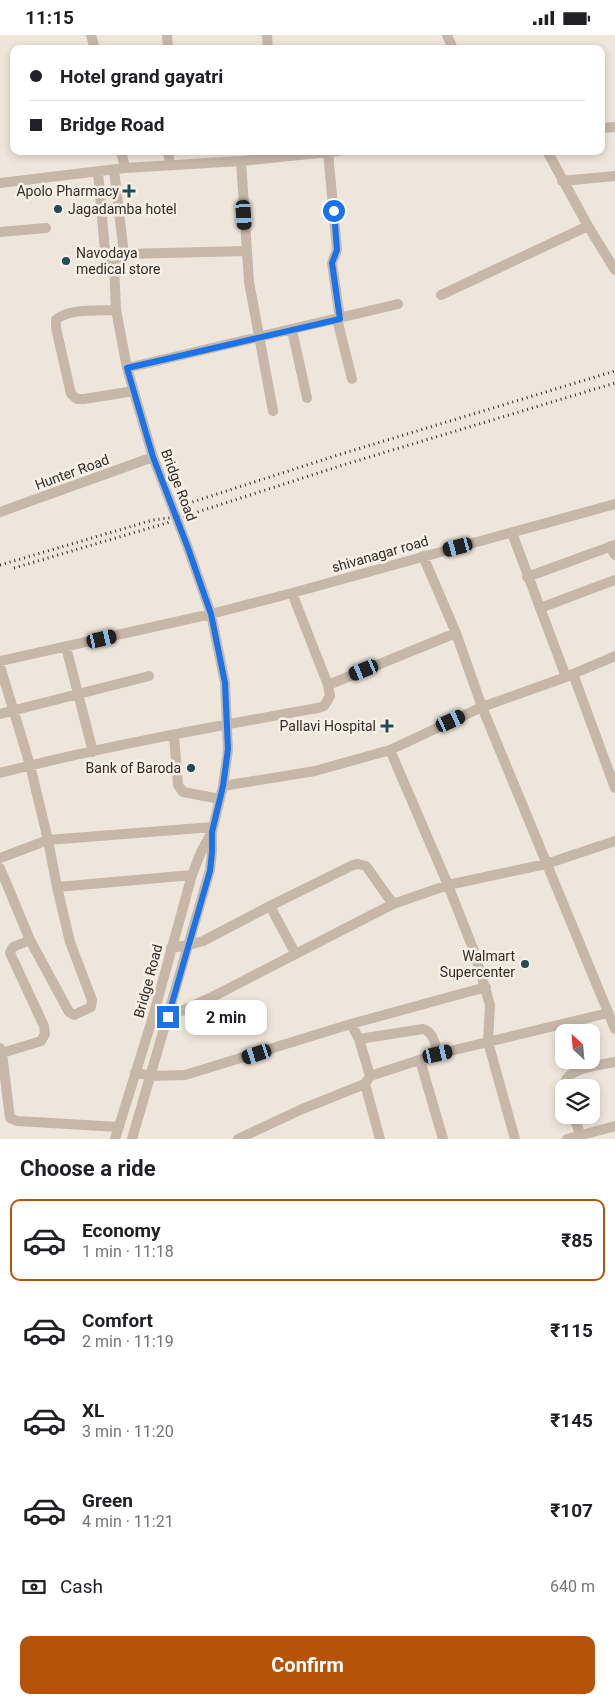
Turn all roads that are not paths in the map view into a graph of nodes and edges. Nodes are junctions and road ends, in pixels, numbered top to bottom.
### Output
1 (122, 155) edge
2 (169, 155) edge
3 (279, 155) edge
4 (333, 155) edge
5 (549, 155) edge
6 (241, 161) junction
7 (170, 165) junction
8 (125, 168) junction
9 (114, 170) junction
10 (98, 172) junction
11 (615, 176) edge
12 (562, 181) junction
13 (0, 183) edge
14 (588, 226) junction
15 (46, 228) dead end
16 (0, 232) edge
17 (247, 251) junction
18 (124, 254) junction
19 (114, 264) junction
20 (615, 270) edge
21 (441, 295) dead end
22 (398, 304) dead end
23 (116, 310) junction
24 (339, 319) junction
25 (292, 330) junction
26 (260, 337) junction
27 (127, 368) junction
28 (352, 379) dead end
29 (134, 391) junction
30 (307, 398) dead end
31 (273, 411) dead end
32 (153, 457) junction
33 (615, 504) edge
34 (0, 513) edge
35 (512, 533) junction
36 (613, 549) edge
37 (423, 557) junction
38 (527, 577) junction
39 (615, 580) edge
40 (292, 593) junction
41 (540, 608) junction
42 (211, 614) junction
43 (456, 633) junction
44 (66, 647) junction
45 (615, 656) edge
46 (0, 661) edge
47 (0, 666) edge
48 (570, 675) junction
49 (149, 676) dead end
50 (328, 685) junction
51 (78, 695) junction
52 (482, 707) junction
53 (15, 711) junction
54 (0, 714) edge
55 (227, 725) junction
56 (174, 735) junction
57 (390, 750) junction
58 (93, 752) junction
59 (30, 765) junction
60 (0, 773) edge
61 (614, 785) edge
62 (223, 786) junction
63 (220, 799) junction
64 (213, 829) junction
65 (48, 839) junction
66 (615, 841) edge
67 (0, 858) edge
68 (546, 864) junction
69 (0, 868) edge
70 (192, 875) junction
71 (448, 885) junction
72 (57, 887) junction
73 (392, 904) junction
74 (270, 906) junction
75 (30, 941) junction
76 (189, 945) junction
77 (171, 948) junction
78 (295, 953) junction
79 (486, 987) junction
80 (608, 1013) junction
81 (168, 1017) junction
82 (351, 1024) junction
83 (615, 1029) edge
84 (359, 1039) junction
85 (488, 1042) junction
86 (1, 1050) edge
87 (438, 1054) junction
88 (420, 1060) junction
89 (615, 1062) edge
90 (135, 1072) junction
91 (150, 1076) junction
92 (566, 1079) edge
93 (368, 1080) junction
94 (576, 1124) edge
95 (615, 1126) edge
96 (119, 1127) junction
97 (581, 1137) edge
98 (115, 1139) edge
99 (132, 1139) edge
100 (238, 1139) edge
101 (380, 1139) edge
102 (443, 1139) edge
103 (515, 1139) edge
104 (567, 1139) edge

1 - 8 street
2 - 7 street
3 - 6 street
4 - 24 street
5 - 12 street
6 - 7 street
6 - 17 street
7 - 8 street
8 - 9 street
9 - 10 street
9 - 18 street
10 - 13 street
10 - 19 street
11 - 12 street
12 - 14 street
14 - 20 street
14 - 21 street
15 - 16 street
17 - 18 street
17 - 26 street
18 - 19 street
19 - 23 street, Bridge Road
22 - 24 street
23 - 27 street, Bridge Road
23 - 29 street
24 - 25 street
24 - 28 street
25 - 26 street
25 - 30 street
26 - 27 street
26 - 31 street
27 - 29 street, Bridge Road
29 - 32 street, Bridge Road
32 - 34 street, Hunter Road
32 - 42 street, Bridge Road
33 - 35 street, shivanagar road
35 - 37 street, shivanagar road
35 - 38 street
36 - 38 street
37 - 40 street, shivanagar road
37 - 43 street
38 - 41 street
39 - 41 street
40 - 42 street, shivanagar road
40 - 50 street
41 - 48 street
42 - 44 street, shivanagar road
42 - 55 street, Bridge Road
43 - 50 street
43 - 52 street
44 - 46 street, shivanagar road
44 - 51 street
45 - 48 street
47 - 53 street
48 - 52 street
48 - 61 street
49 - 51 street
50 - 55 street
51 - 53 street
51 - 58 street
52 - 57 street
52 - 68 street
53 - 54 street
53 - 59 street
55 - 56 street
55 - 62 street, Bridge Road
56 - 58 street
56 - 63 street
57 - 62 street
57 - 71 street
58 - 59 street
59 - 60 street
59 - 65 street
62 - 63 street, Bridge Road
63 - 64 street, Bridge Road
64 - 65 street
64 - 70 street, Bridge Road
64 - 76 street, Bridge Road
65 - 67 street
65 - 72 street
66 - 68 street
68 - 71 street
68 - 80 street
69 - 75 street
70 - 72 street
70 - 77 street, Bridge Road
71 - 73 street
71 - 79 street
72 - 75 street
73 - 74 street
73 - 78 street
74 - 76 street
74 - 78 street
75 - 86 street
76 - 77 street
76 - 81 street, Bridge Road
77 - 90 street, Bridge Road
78 - 81 street
79 - 82 street
79 - 85 street
80 - 83 street
80 - 85 street
81 - 91 street, Bridge Road
82 - 84 street
82 - 91 street
84 - 87 street
84 - 93 street
85 - 87 street
85 - 103 street
86 - 96 street
87 - 88 street
88 - 93 street
88 - 102 street
89 - 92 street
90 - 91 street
90 - 96 street, Bridge Road
91 - 99 street, Bridge Road
93 - 100 street
93 - 101 street
94 - 97 street
95 - 97 street
96 - 98 street, Bridge Road
97 - 104 street

